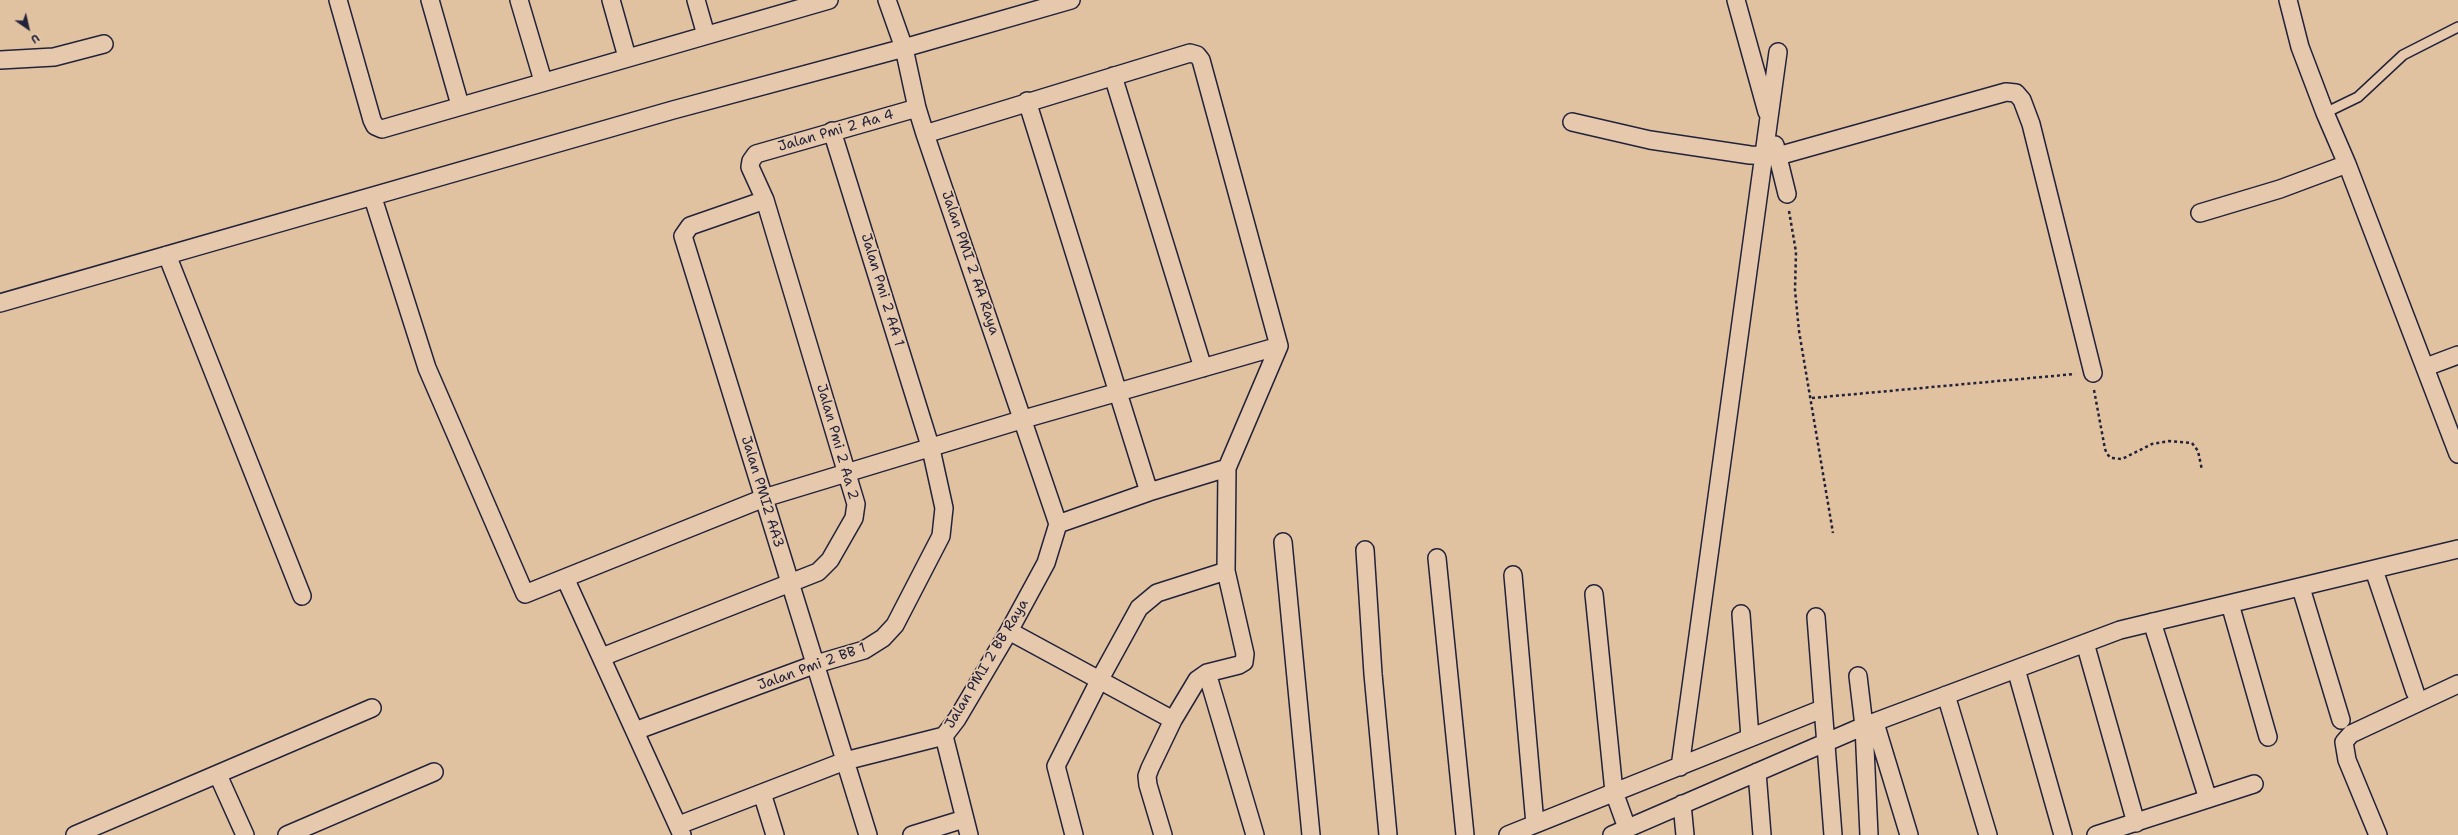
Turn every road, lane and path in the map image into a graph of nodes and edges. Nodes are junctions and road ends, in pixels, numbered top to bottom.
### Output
1 (338, 0) edge
2 (430, 0) edge
3 (519, 0) edge
4 (611, 0) edge
5 (696, 0) edge
6 (830, 0) edge
7 (887, 0) edge
8 (1071, 0) edge
9 (1736, 0) edge
10 (2288, 0) edge
11 (786, 6) edge
12 (2458, 27) edge
13 (706, 35) junction
14 (104, 44) dead end
15 (904, 48) junction
16 (1778, 52) dead end
17 (627, 57) junction
18 (0, 60) edge
19 (1113, 76) junction
20 (543, 81) junction
21 (1027, 101) junction
22 (460, 105) junction
23 (917, 108) junction
24 (2324, 113) junction
25 (1572, 122) dead end
26 (832, 131) junction
27 (925, 134) junction
28 (756, 154) joint
29 (1778, 156) junction
30 (2347, 164) junction
31 (1787, 194) joint
32 (373, 198) junction
33 (765, 200) junction
34 (2200, 213) dead end
35 (167, 255) junction
36 (0, 303) edge
37 (1279, 346) junction
38 (2458, 356) edge
39 (2426, 367) junction
40 (1202, 368) junction
41 (2092, 373) junction
42 (1119, 393) junction
43 (1812, 398) junction
44 (1024, 419) junction
45 (932, 448) junction
46 (2458, 454) edge
47 (1227, 468) junction
48 (2202, 470) dead end
49 (848, 473) junction
50 (1149, 492) junction
51 (764, 498) junction
52 (1058, 524) junction
53 (1832, 534) dead end
54 (1283, 542) dead end
55 (2458, 549) edge
56 (1365, 550) dead end
57 (1437, 558) dead end
58 (2374, 570) junction
59 (1226, 571) junction
60 (1513, 575) dead end
61 (565, 578) junction
62 (790, 583) junction
63 (2301, 588) junction
64 (1594, 594) dead end
65 (302, 596) dead end
66 (2230, 604) junction
67 (1741, 614) dead end
68 (1816, 616) dead end
69 (2152, 622) junction
70 (1009, 631) junction
71 (2085, 643) junction
72 (602, 657) junction
73 (816, 664) junction
74 (2016, 669) junction
75 (1207, 673) junction
76 (1858, 676) dead end
77 (1100, 678) junction
78 (2458, 684) edge
79 (2415, 692) dead end
80 (1946, 695) junction
81 (372, 708) dead end
82 (1822, 709) junction
83 (1173, 720) junction
84 (2342, 720) dead end
85 (1869, 724) junction
86 (635, 731) junction
87 (944, 736) junction
88 (2268, 737) dead end
89 (1750, 738) junction
90 (1824, 744) junction
91 (845, 761) junction
92 (1680, 766) junction
93 (434, 772) dead end
94 (1757, 772) junction
95 (218, 775) junction
96 (2254, 784) dead end
97 (1614, 792) junction
98 (762, 793) junction
99 (2208, 799) junction
100 (1682, 804) junction
101 (964, 819) junction
102 (2136, 823) junction
103 (1535, 824) junction
104 (681, 830) edge
105 (1619, 832) edge
106 (2107, 834) edge
107 (75, 835) edge
108 (245, 835) edge
109 (287, 835) edge
110 (776, 835) edge
111 (868, 835) edge
112 (912, 835) edge
113 (969, 835) edge
114 (1074, 835) edge
115 (1163, 835) edge
116 (1254, 835) edge
117 (1311, 835) edge
118 (1388, 835) edge
119 (1465, 835) edge
120 (1508, 835) edge
121 (1685, 835) edge
122 (1762, 835) edge
123 (1833, 835) edge
124 (1869, 835) edge
125 (1910, 835) edge
126 (1988, 835) edge
127 (2063, 835) edge
128 (2378, 835) edge

1 - 22 street
2 - 22 street
3 - 20 street
4 - 17 street
5 - 13 street
6 - 11 street
7 - 15 street, Jalan PMI 2 AA Raya
8 - 15 street
9 - 29 street
10 - 24 street
11 - 13 street
12 - 24 lane
13 - 17 street
14 - 18 street
15 - 23 street, Jalan PMI 2 AA Raya
15 - 32 street
16 - 92 street
17 - 20 street
19 - 21 street
19 - 37 street
19 - 40 street
20 - 22 street
21 - 27 street
21 - 42 street
23 - 26 street, Jalan Pmi 2 Aa 4
23 - 27 street, Jalan PMI 2 AA Raya
24 - 30 street
25 - 29 street
26 - 28 street, Jalan Pmi 2 Aa 4
26 - 45 street, Jalan Pmi 2 AA 1
27 - 44 street, Jalan PMI 2 AA Raya
28 - 33 street, Jalan Pmi 2 Aa 2
29 - 31 street
29 - 41 street
30 - 34 street
30 - 39 street
31 - 43 path
32 - 35 street
32 - 61 street
33 - 49 street, Jalan Pmi 2 Aa 2
33 - 51 street, Jalan PMI2 AA3
35 - 36 street
35 - 65 street
37 - 40 street
37 - 47 street
38 - 39 street
39 - 46 street
40 - 42 street
41 - 43 path
41 - 48 path
42 - 44 street
42 - 50 street
43 - 53 path
44 - 45 street
44 - 52 street
45 - 49 street
45 - 73 street, Jalan Pmi 2 BB 1
47 - 50 street
47 - 59 street
49 - 51 street
49 - 62 street, Jalan Pmi 2 Aa 2
50 - 52 street
51 - 61 street
51 - 62 street, Jalan PMI2 AA3
52 - 70 street, Jalan PMI 2 BB Raya
54 - 117 street
55 - 58 street
56 - 118 street
57 - 119 street
58 - 63 street
58 - 79 street
59 - 75 street
59 - 77 street
60 - 103 street
61 - 72 street
62 - 72 street, Jalan Pmi 2 Aa 2
62 - 73 street, Jalan PMI2 AA3
63 - 66 street
63 - 84 street
64 - 97 street
66 - 69 street
66 - 88 street
67 - 89 street
68 - 82 street
69 - 71 street
69 - 99 street
70 - 77 street
70 - 87 street, Jalan PMI 2 BB Raya
71 - 74 street
71 - 102 street
72 - 86 street
73 - 86 street, Jalan Pmi 2 BB 1
73 - 91 street, Jalan PMI2 AA3
74 - 80 street
74 - 127 street
75 - 83 street
75 - 116 street
76 - 85 street
77 - 83 street
77 - 114 street
78 - 128 street
80 - 85 street
80 - 126 street
81 - 95 street
82 - 89 street
82 - 90 street
83 - 115 street
85 - 90 street
85 - 124 street
85 - 125 street
86 - 104 street
87 - 91 street, Jalan PMI 2 BB Raya
87 - 101 street
89 - 92 street
90 - 94 street
90 - 123 street
91 - 98 street, Jalan PMI 2 BB Raya
91 - 111 street, Jalan PMI2 AA3
92 - 97 street
93 - 109 street
94 - 100 street
94 - 122 street
95 - 107 street
95 - 108 street
96 - 99 street
97 - 103 street
97 - 105 street
98 - 104 street, Jalan PMI 2 BB Raya
98 - 110 street
99 - 102 street
100 - 105 street
100 - 121 street
101 - 112 street
101 - 113 street
102 - 106 street
103 - 120 street

